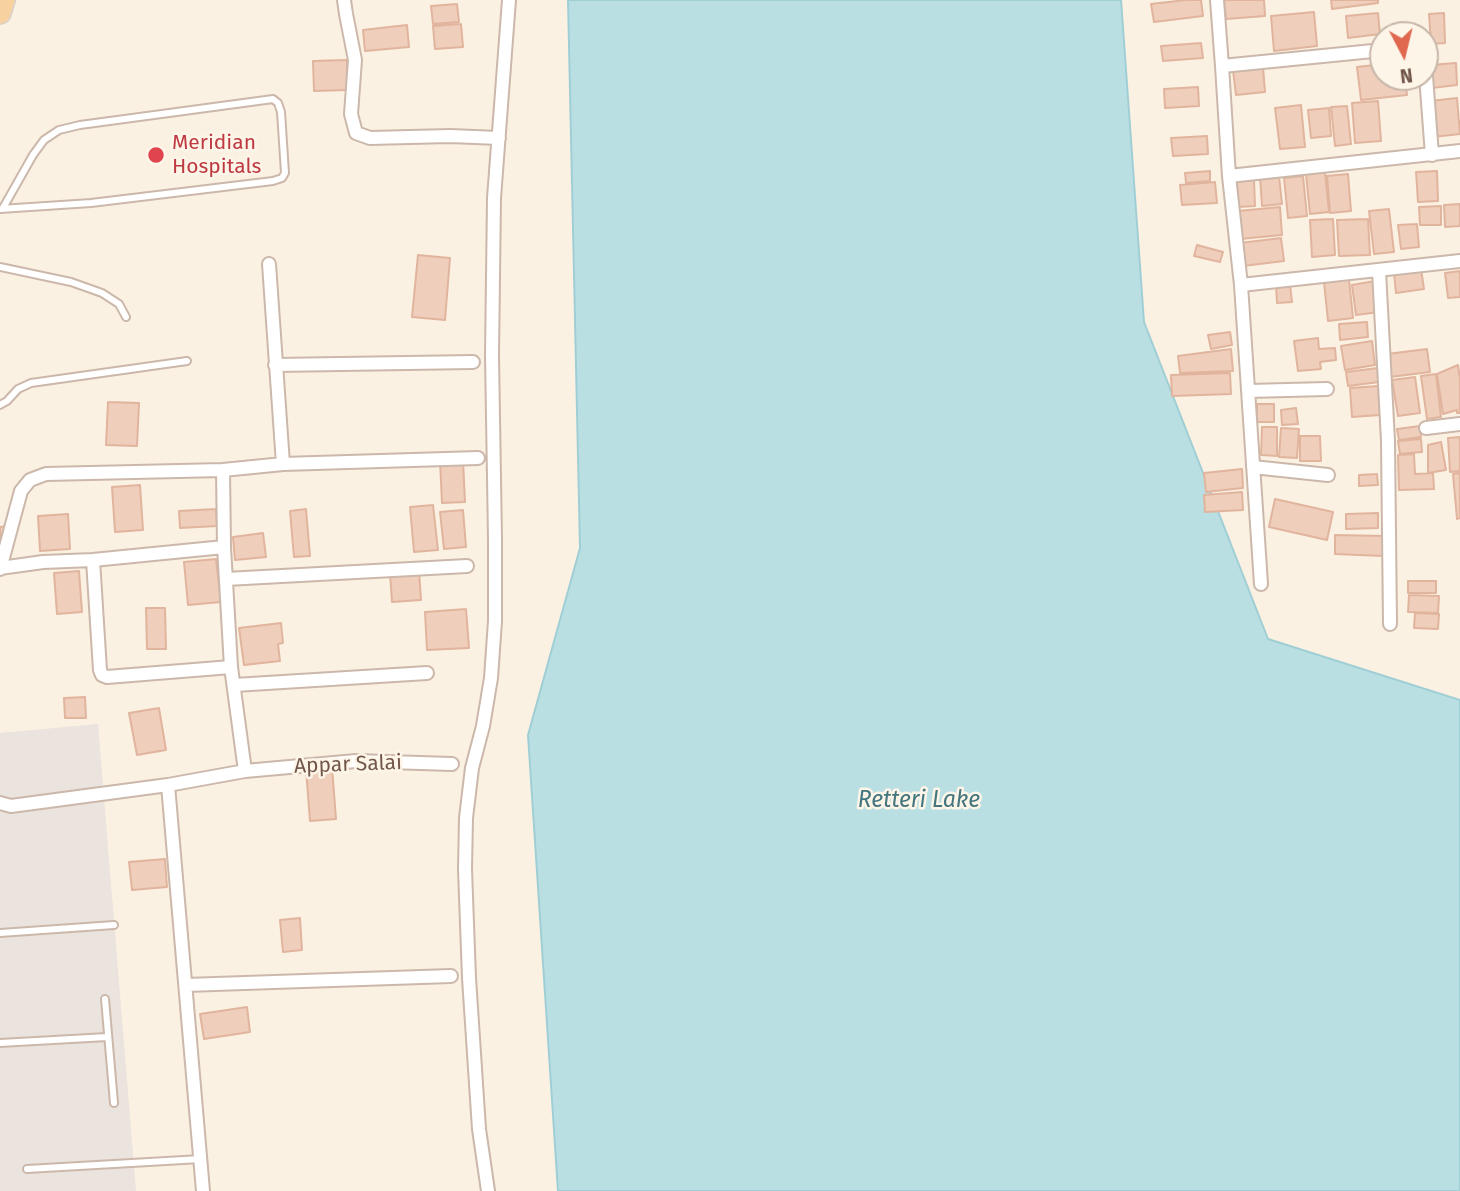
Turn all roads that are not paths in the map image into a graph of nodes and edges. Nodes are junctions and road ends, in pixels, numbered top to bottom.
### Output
1 (4, 0) edge
2 (344, 0) edge
3 (509, 0) edge
4 (1217, 0) edge
5 (0, 13) edge
6 (1369, 51) edge
7 (1222, 66) junction
8 (1427, 91) edge
9 (499, 138) junction
10 (1460, 151) edge
11 (1432, 155) junction
12 (1229, 176) junction
13 (1, 209) edge
14 (1460, 261) edge
15 (269, 264) dead end
16 (0, 267) edge
17 (1379, 271) junction
18 (1241, 285) junction
19 (126, 317) dead end
20 (187, 361) dead end
21 (473, 362) dead end
22 (275, 365) junction
23 (1327, 389) dead end
24 (1248, 391) junction
25 (0, 405) edge
26 (1460, 425) edge
27 (1426, 428) dead end
28 (478, 458) dead end
29 (283, 464) junction
30 (1253, 467) junction
31 (223, 470) junction
32 (1328, 475) dead end
33 (223, 547) junction
34 (93, 560) junction
35 (467, 566) dead end
36 (0, 568) edge
37 (226, 579) junction
38 (1261, 583) dead end
39 (1390, 624) dead end
40 (231, 667) junction
41 (427, 673) dead end
42 (235, 685) junction
43 (452, 764) dead end
44 (245, 771) junction
45 (168, 785) junction
46 (0, 803) edge
47 (114, 925) dead end
48 (0, 933) edge
49 (451, 976) dead end
50 (186, 985) junction
51 (104, 999) dead end
52 (107, 1037) junction
53 (0, 1043) edge
54 (114, 1103) dead end
55 (201, 1159) junction
56 (27, 1169) dead end
57 (203, 1191) edge
58 (488, 1191) edge

1 - 5 main road
2 - 9 street
3 - 9 street
4 - 7 street
6 - 7 street
7 - 12 street
8 - 11 street
9 - 58 street
10 - 11 street
11 - 12 street
12 - 18 street
13 - 13 lane
14 - 17 street
15 - 22 street
16 - 19 lane
17 - 18 street
17 - 39 street
18 - 24 street
20 - 25 lane
21 - 22 street
22 - 29 street
23 - 24 street
24 - 30 street
26 - 27 street
28 - 29 street
29 - 31 street
30 - 32 street
30 - 38 street
31 - 33 street
31 - 36 street
33 - 34 street
33 - 37 street
34 - 36 street
34 - 40 street
35 - 37 street
37 - 40 street
40 - 42 street
41 - 42 street
42 - 44 street
43 - 44 street, Appar Salai
44 - 45 street, Appar Salai
45 - 46 street, Appar Salai
45 - 50 street
47 - 48 lane
49 - 50 street
50 - 55 street
51 - 52 lane
52 - 53 lane
52 - 54 lane
55 - 56 lane
55 - 57 street

